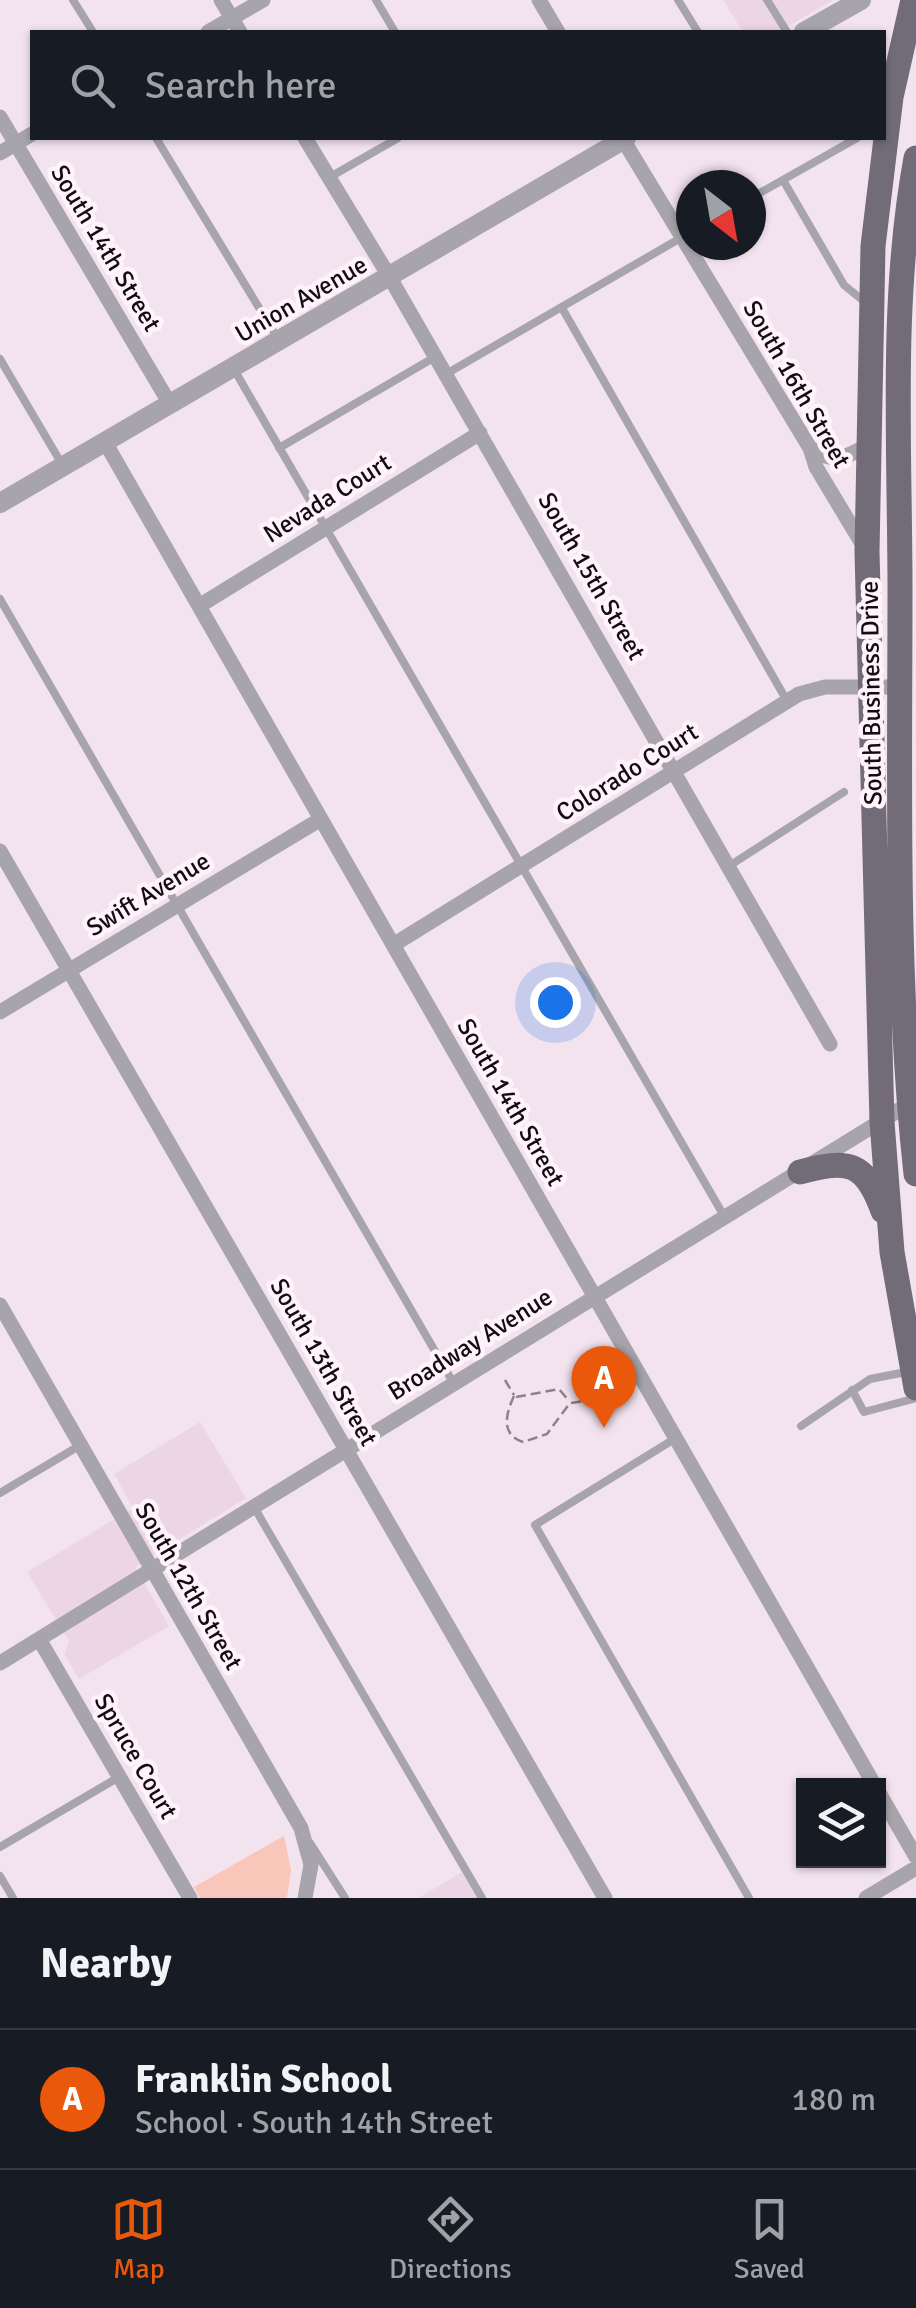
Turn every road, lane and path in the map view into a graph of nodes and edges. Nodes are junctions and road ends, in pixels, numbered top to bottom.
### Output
1 (73, 0) edge
2 (221, 0) edge
3 (264, 0) edge
4 (376, 0) edge
5 (538, 0) edge
6 (678, 0) edge
7 (768, 0) edge
8 (861, 0) edge
9 (914, 0) edge
10 (236, 26) edge
11 (91, 30) edge
12 (394, 30) edge
13 (557, 30) edge
14 (697, 30) edge
15 (786, 30) edge
16 (808, 30) edge
17 (0, 117) edge
18 (886, 117) edge
19 (30, 135) edge
20 (157, 140) edge
21 (306, 140) edge
22 (395, 140) edge
23 (621, 140) edge
24 (625, 140) edge
25 (853, 140) edge
26 (884, 140) edge
27 (16, 144) junction
28 (0, 153) edge
29 (916, 158) edge
30 (330, 178) junction
31 (782, 180) junction
32 (766, 189) edge
33 (676, 217) edge
34 (676, 241) edge
35 (702, 260) edge
36 (390, 276) junction
37 (871, 306) junction
38 (562, 308) junction
39 (278, 340) junction
40 (436, 357) junction
41 (0, 359) edge
42 (233, 367) junction
43 (446, 374) junction
44 (170, 404) junction
45 (480, 433) junction
46 (105, 442) junction
47 (868, 445) junction
48 (279, 448) junction
49 (810, 448) junction
50 (64, 466) junction
51 (0, 503) edge
52 (325, 529) junction
53 (867, 552) junction
54 (0, 599) edge
55 (199, 606) junction
56 (870, 687) junction
57 (900, 687) junction
58 (787, 701) junction
59 (676, 772) junction
60 (844, 792) dead end
61 (321, 819) junction
62 (0, 851) edge
63 (729, 866) junction
64 (520, 867) junction
65 (178, 905) junction
66 (393, 944) junction
67 (69, 970) junction
68 (906, 1001) junction
69 (0, 1012) edge
70 (916, 1027) edge
71 (830, 1044) dead end
72 (912, 1102) edge
73 (882, 1122) junction
74 (800, 1172) junction
75 (916, 1174) edge
76 (725, 1218) junction
77 (890, 1232) junction
78 (594, 1297) junction
79 (2, 1312) edge
80 (914, 1379) edge
81 (505, 1380) dead end
82 (622, 1380) dead end
83 (454, 1384) junction
84 (852, 1390) junction
85 (514, 1396) junction
86 (916, 1398) edge
87 (570, 1403) junction
88 (801, 1426) dead end
89 (676, 1438) junction
90 (79, 1446) junction
91 (346, 1450) junction
92 (0, 1494) edge
93 (254, 1507) junction
94 (150, 1571) junction
95 (39, 1639) junction
96 (0, 1663) edge
97 (119, 1777) junction
98 (871, 1778) edge
99 (886, 1804) edge
100 (301, 1828) junction
101 (0, 1848) edge
102 (916, 1856) edge
103 (916, 1868) edge
104 (0, 1876) edge
105 (480, 1894) edge
106 (13, 1898) edge
107 (190, 1898) edge
108 (305, 1898) edge
109 (345, 1898) edge
110 (466, 1898) edge
111 (605, 1898) edge
112 (749, 1898) edge
113 (866, 1898) edge

1 - 11 lane
2 - 10 street
3 - 10 street
4 - 12 lane
5 - 13 street
6 - 14 lane
7 - 15 lane
8 - 16 street
9 - 18 main road, South Business Drive
17 - 27 street, South 14th Street
19 - 27 street
20 - 39 lane
21 - 30 street, South 15th Street
22 - 30 lane
23 - 36 street, Union Avenue
24 - 33 street, South 16th Street
25 - 31 lane
26 - 37 main road, South Business Drive
27 - 28 street
27 - 44 street, South 14th Street
29 - 57 main road, South Business Drive
30 - 36 street, South 15th Street
31 - 32 lane
31 - 37 lane
34 - 38 lane
35 - 49 street, South 16th Street
36 - 39 street, Union Avenue
36 - 40 street, South 15th Street
37 - 47 main road, South Business Drive
38 - 43 lane
38 - 58 lane
39 - 42 street, Union Avenue
40 - 43 street, South 15th Street
40 - 48 lane
41 - 50 lane
42 - 44 street, Union Avenue
42 - 48 lane
43 - 45 street, South 15th Street
44 - 46 street, Union Avenue
45 - 52 street, Nevada Court
45 - 59 street, South 15th Street
46 - 50 street, Union Avenue
46 - 55 street, South 14th Street
47 - 49 street
47 - 53 main road, South Business Drive
48 - 52 lane
49 - 53 street, South 16th Street
50 - 51 street, Union Avenue
52 - 55 street, Nevada Court
52 - 64 lane
53 - 56 main road, South Business Drive
54 - 65 lane
55 - 61 street, South 14th Street
56 - 57 street, Colorado Court
56 - 58 street, Colorado Court
56 - 73 main road, South Business Drive
57 - 68 main road, South Business Drive
58 - 59 street, Colorado Court
59 - 63 street, South 15th Street
59 - 64 street, Colorado Court
60 - 63 lane
61 - 65 street, Swift Avenue
61 - 66 street, South 14th Street
62 - 67 street, South 13th Street
63 - 71 street, South 15th Street
64 - 66 street, Colorado Court
64 - 76 lane
65 - 67 street, Swift Avenue
65 - 83 lane
66 - 78 street, South 14th Street
67 - 69 street, Swift Avenue
67 - 91 street, South 13th Street
68 - 70 main road
68 - 72 main road, South Business Drive
72 - 73 street, Broadway Avenue
72 - 75 main road, South Business Drive
73 - 74 street, Broadway Avenue
73 - 77 main road, South Business Drive
74 - 76 street, Broadway Avenue
74 - 77 main road
76 - 78 street, Broadway Avenue
77 - 80 main road, South Business Drive
78 - 83 street, Broadway Avenue
78 - 89 street, South 14th Street
79 - 90 street, South 12th Street
80 - 84 lane
81 - 85 path
82 - 87 path
83 - 91 street, Broadway Avenue
84 - 86 lane
84 - 88 lane
85 - 87 path
85 - 87 path
89 - 98 street, South 14th Street
89 - 112 lane
90 - 92 lane
90 - 94 street, South 12th Street
91 - 93 street, Broadway Avenue
91 - 111 street, South 13th Street
93 - 94 street, Broadway Avenue
93 - 105 lane
94 - 95 street, Broadway Avenue
94 - 100 street, South 12th Street
95 - 96 street, Broadway Avenue
95 - 97 street, Spruce Court
97 - 101 lane
97 - 107 street, Spruce Court
99 - 102 street, South 14th Street
100 - 108 street, South 12th Street
100 - 109 lane
103 - 113 street
104 - 106 lane
105 - 110 lane

